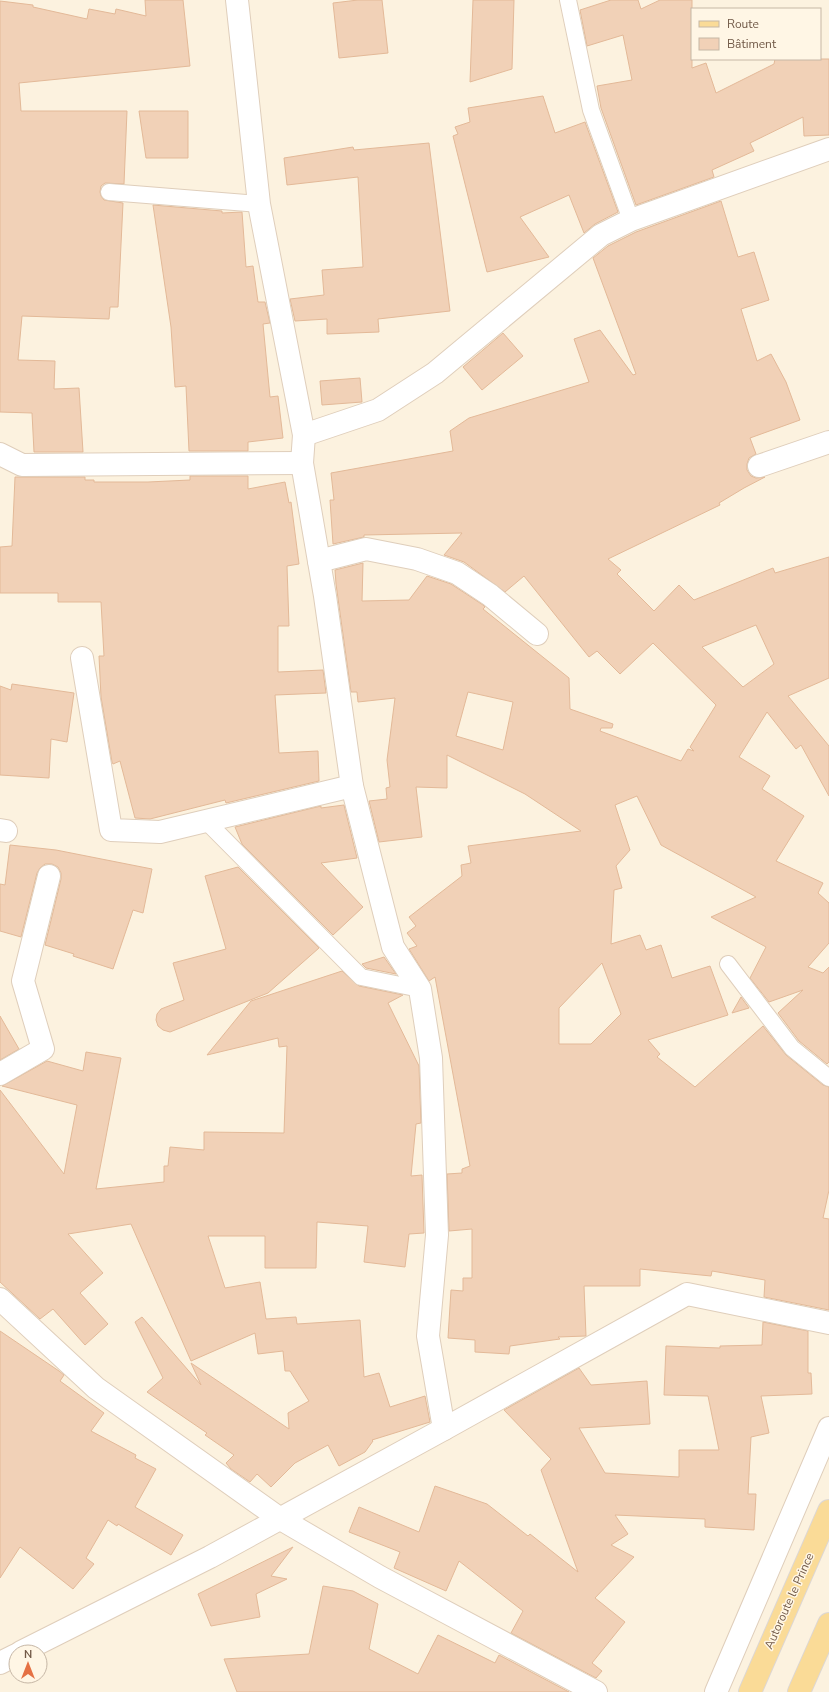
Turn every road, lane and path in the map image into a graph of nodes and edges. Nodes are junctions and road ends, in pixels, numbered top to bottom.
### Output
1 (237, 0) edge
2 (568, 0) edge
3 (829, 149) edge
4 (109, 192) dead end
5 (259, 204) junction
6 (631, 220) junction
7 (304, 435) junction
8 (829, 442) edge
9 (0, 454) edge
10 (302, 463) junction
11 (759, 466) dead end
12 (319, 561) junction
13 (537, 634) dead end
14 (82, 658) dead end
15 (352, 786) junction
16 (206, 821) junction
17 (49, 876) dead end
18 (728, 964) dead end
19 (420, 989) junction
20 (0, 1074) edge
21 (829, 1078) edge
22 (0, 1299) edge
23 (829, 1322) edge
24 (829, 1428) edge
25 (444, 1429) junction
26 (829, 1511) edge
27 (279, 1518) junction
28 (829, 1624) edge
29 (37, 1644) edge
30 (596, 1692) edge
31 (716, 1692) edge
32 (750, 1692) edge
33 (799, 1692) edge

1 - 5 street
2 - 6 lane
3 - 6 street
4 - 5 lane
5 - 7 street
6 - 7 street
7 - 10 street
8 - 11 street
9 - 10 street
10 - 12 street
12 - 13 street
12 - 15 street
14 - 16 street
15 - 16 street
15 - 19 street
16 - 19 lane
17 - 20 street
18 - 21 lane
19 - 25 street
22 - 27 street
23 - 25 street
24 - 31 street
25 - 27 street
26 - 32 main road, Autoroute le Prince
27 - 29 street
27 - 30 street
28 - 33 main road

